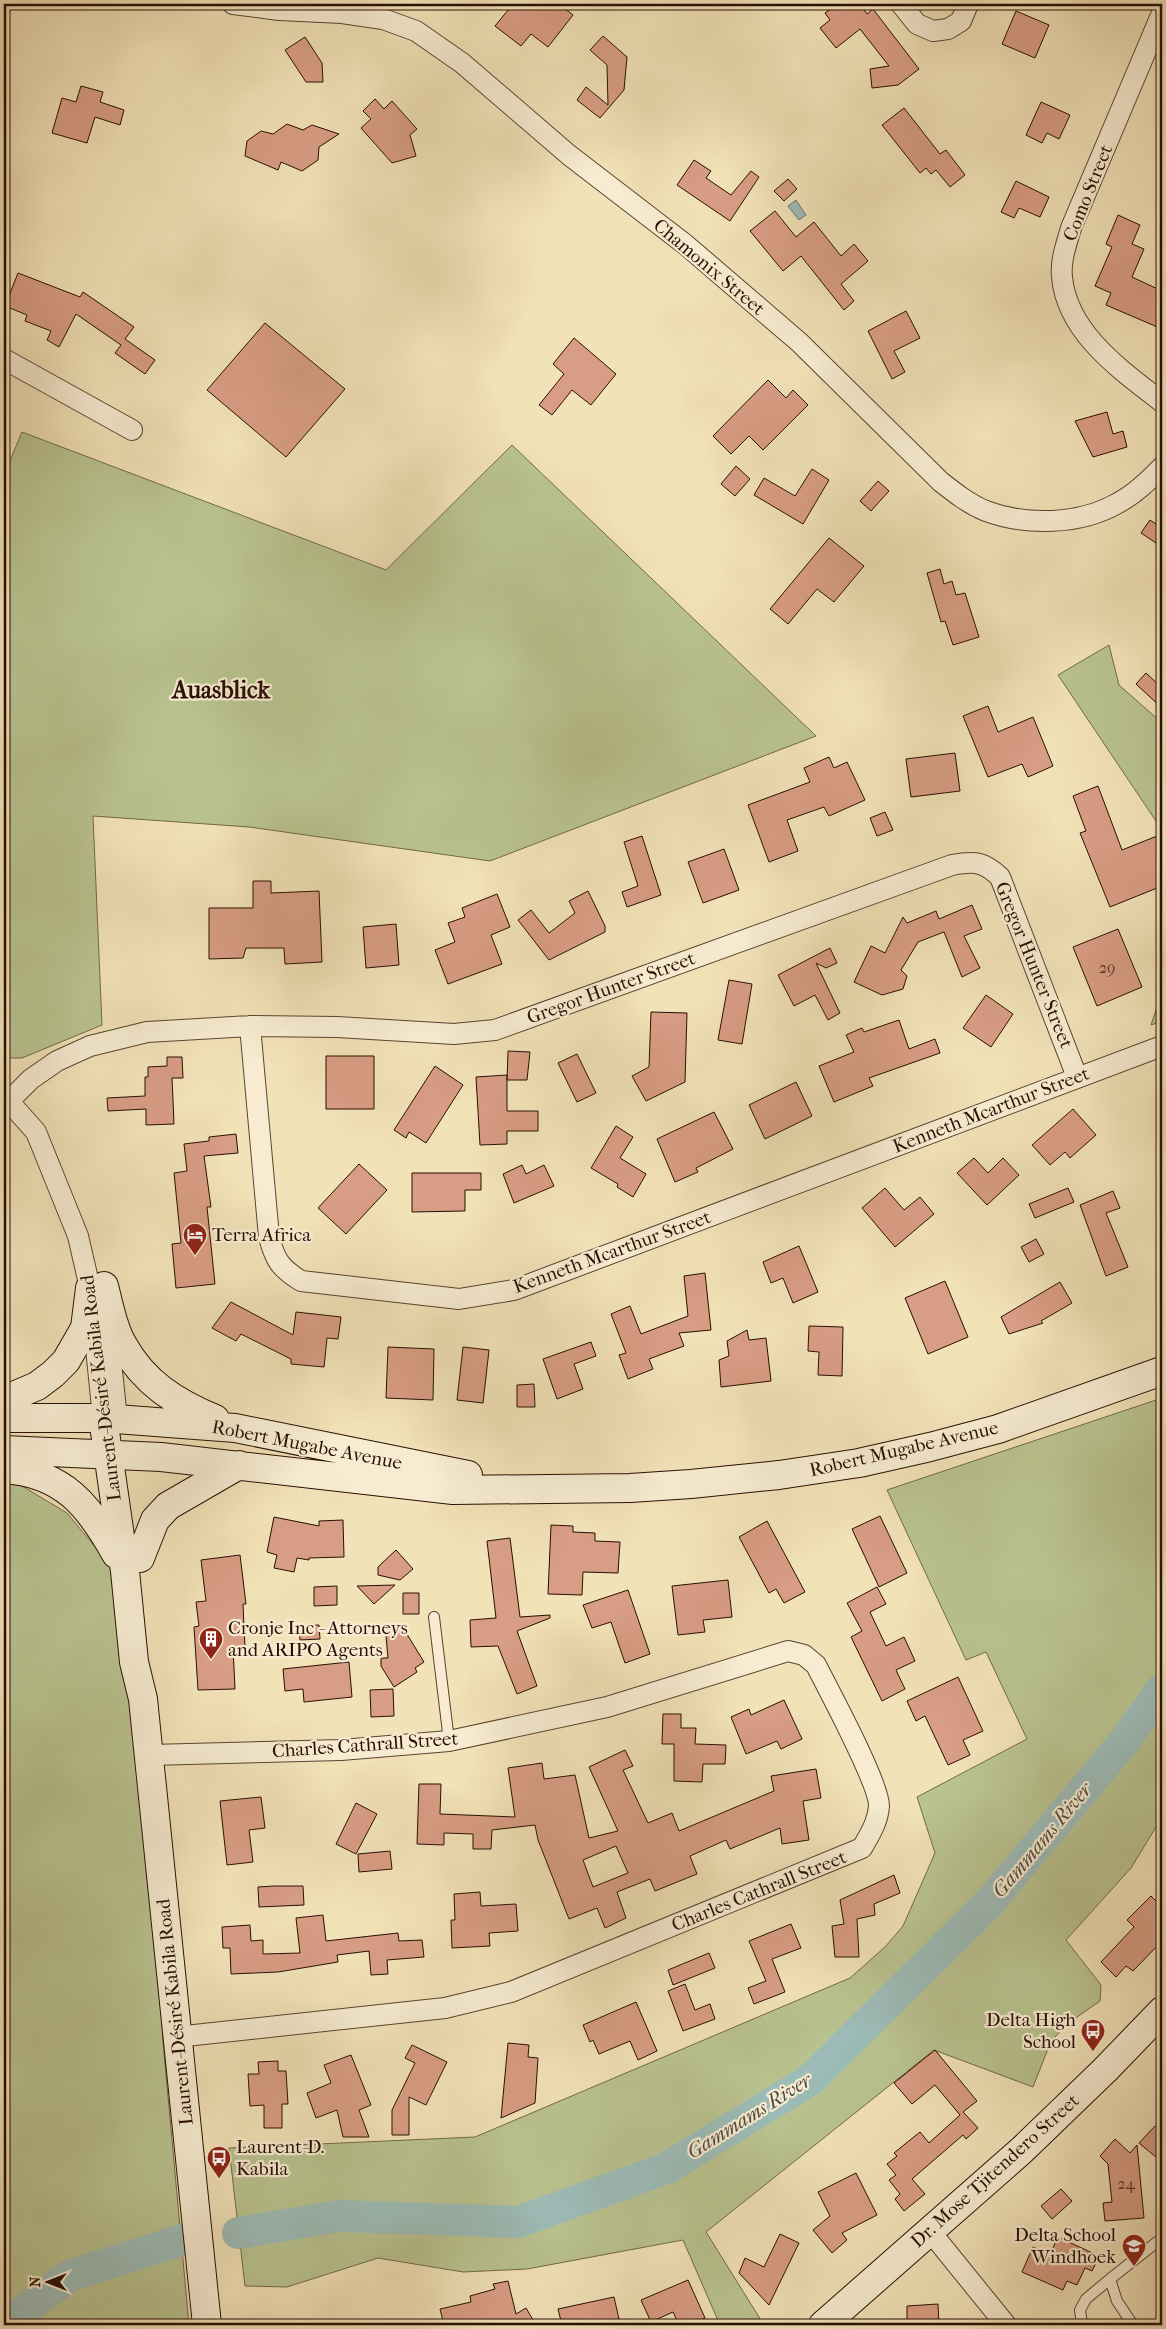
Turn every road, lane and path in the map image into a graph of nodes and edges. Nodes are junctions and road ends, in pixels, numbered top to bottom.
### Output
1 (232, 4) edge
2 (900, 4) edge
3 (968, 4) edge
4 (1162, 13) edge
5 (4, 359) edge
6 (1162, 402) edge
7 (132, 430) dead end
8 (1162, 467) edge
9 (250, 1026) junction
10 (1162, 1046) edge
11 (1077, 1077) junction
12 (6, 1098) edge
13 (97, 1287) junction
14 (1162, 1371) edge
15 (4, 1400) edge
16 (4, 1418) edge
17 (110, 1418) junction
18 (235, 1428) junction
19 (4, 1450) edge
20 (114, 1454) junction
21 (239, 1465) junction
22 (4, 1469) edge
23 (548, 1490) junction
24 (132, 1565) junction
25 (434, 1617) dead end
26 (450, 1741) junction
27 (150, 1755) junction
28 (1162, 2011) edge
29 (176, 2037) junction
30 (929, 2230) junction
31 (1157, 2242) dead end
32 (1110, 2279) junction
33 (207, 2325) edge
34 (823, 2325) edge
35 (1006, 2325) edge
36 (1082, 2325) edge
37 (1133, 2325) edge

1 - 8 street, Chamonix Street
2 - 3 street
4 - 6 street, Como Street
5 - 7 street
9 - 11 street, Gregor Hunter Street
9 - 11 street, Kenneth Mcarthur Street
9 - 12 street, Gregor Hunter Street
10 - 11 street, Kenneth Mcarthur Street
12 - 13 street, Laurent-Désiré Kabila Road
13 - 15 main road
13 - 17 street, Laurent-Désiré Kabila Road
13 - 18 main road
14 - 23 main road, Robert Mugabe Avenue
16 - 17 main road, Robert Mugabe Avenue
17 - 18 main road, Robert Mugabe Avenue
17 - 20 main road, Laurent-Désiré Kabila Road
18 - 23 main road, Robert Mugabe Avenue
19 - 20 main road, Robert Mugabe Avenue
20 - 21 main road, Robert Mugabe Avenue
20 - 24 main road, Laurent-Désiré Kabila Road
21 - 23 main road, Robert Mugabe Avenue
21 - 24 main road
22 - 24 main road
24 - 27 main road, Laurent-Désiré Kabila Road
25 - 26 lane
26 - 27 street, Charles Cathrall Street
26 - 29 street, Charles Cathrall Street
27 - 29 main road, Laurent-Désiré Kabila Road
28 - 30 main road, Dr. Mose Tjitendero Street
29 - 33 main road, Laurent-Désiré Kabila Road
30 - 34 main road, Dr. Mose Tjitendero Street
30 - 35 street
31 - 32 lane
32 - 36 lane
32 - 37 lane

